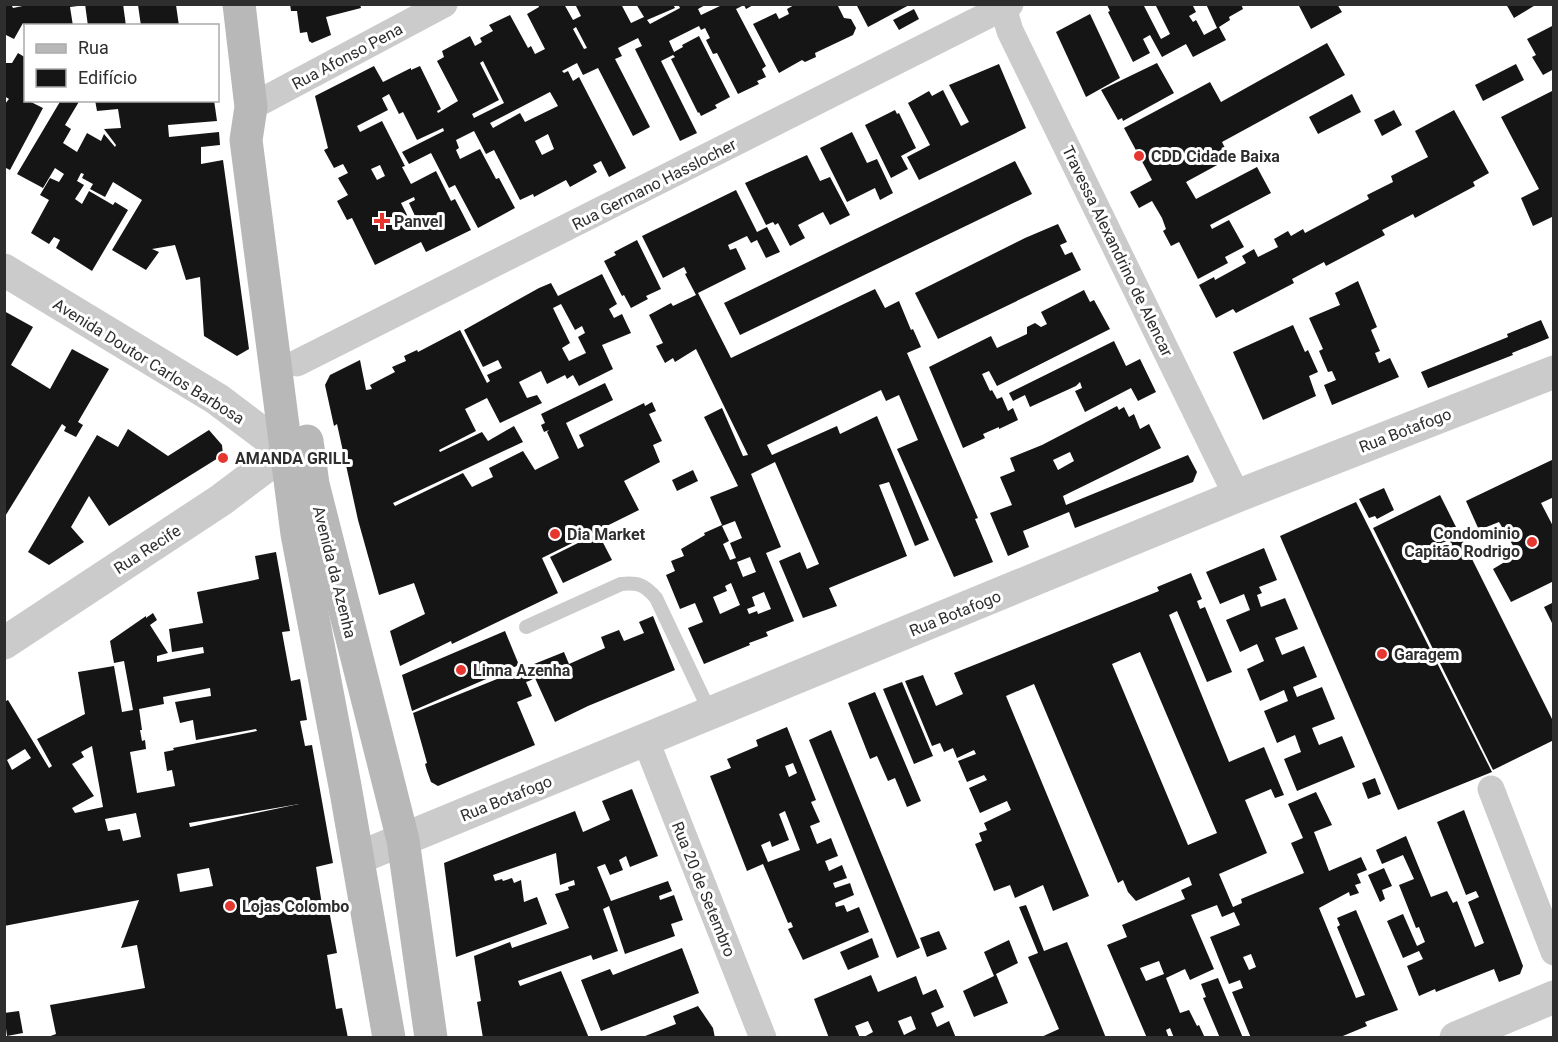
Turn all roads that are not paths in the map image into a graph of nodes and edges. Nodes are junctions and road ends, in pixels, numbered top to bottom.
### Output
1 (239, 4) edge
2 (444, 4) edge
3 (1005, 6) edge
4 (251, 107) junction
5 (4, 270) edge
6 (297, 363) junction
7 (1554, 372) edge
8 (286, 452) junction
9 (313, 484) junction
10 (1237, 496) junction
11 (526, 627) dead end
12 (4, 642) edge
13 (711, 714) junction
14 (646, 741) junction
15 (1491, 789) dead end
16 (403, 840) junction
17 (358, 858) junction
18 (1554, 952) edge
19 (1554, 997) edge
20 (389, 1038) edge
21 (431, 1038) edge
22 (763, 1038) edge
23 (1456, 1038) edge

1 - 4 main road, Avenida da Azenha
2 - 4 street, Rua Afonso Pena
3 - 6 street, Rua Germano Hasslocher
3 - 10 street, Travessa Alexandrino de Alencar
4 - 6 main road, Avenida da Azenha
4 - 8 main road, Avenida da Azenha
5 - 8 street, Avenida Doutor Carlos Barbosa
6 - 9 main road, Avenida da Azenha
7 - 10 street, Rua Botafogo
8 - 9 street, Avenida Doutor Carlos Barbosa
8 - 12 street, Rua Recife
8 - 17 main road, Avenida da Azenha
9 - 16 main road, Avenida da Azenha
10 - 13 street, Rua Botafogo
11 - 13 lane
13 - 14 street, Rua Botafogo
14 - 16 street, Rua Botafogo
14 - 22 street, Rua 20 de Setembro
15 - 18 street
16 - 17 street, Rua Botafogo
16 - 21 main road, Avenida da Azenha
17 - 20 main road, Avenida da Azenha
19 - 23 street

